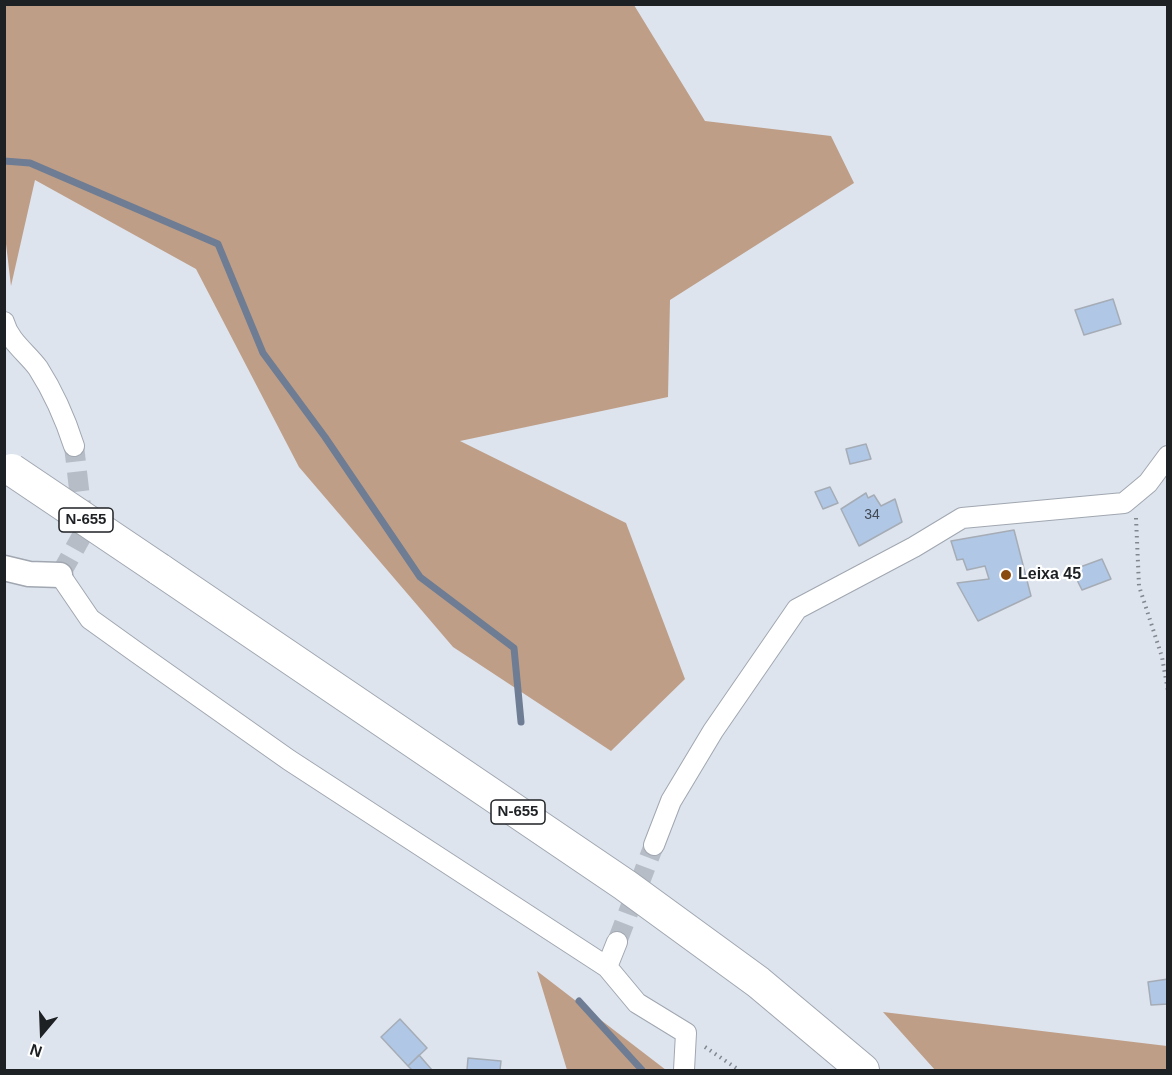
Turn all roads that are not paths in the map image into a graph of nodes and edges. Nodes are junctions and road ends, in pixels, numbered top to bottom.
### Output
1 (4, 322) edge
2 (74, 446) tunnel mouth
3 (1167, 456) edge
4 (8, 467) edge
5 (4, 568) edge
6 (60, 575) joint
7 (654, 845) tunnel mouth
8 (617, 942) tunnel mouth
9 (607, 967) junction
10 (684, 1071) edge
11 (863, 1071) edge

1 - 2 street
3 - 7 street
4 - 11 highway, N-655, bridge
5 - 6 street
6 - 9 street
8 - 9 street
9 - 10 street

